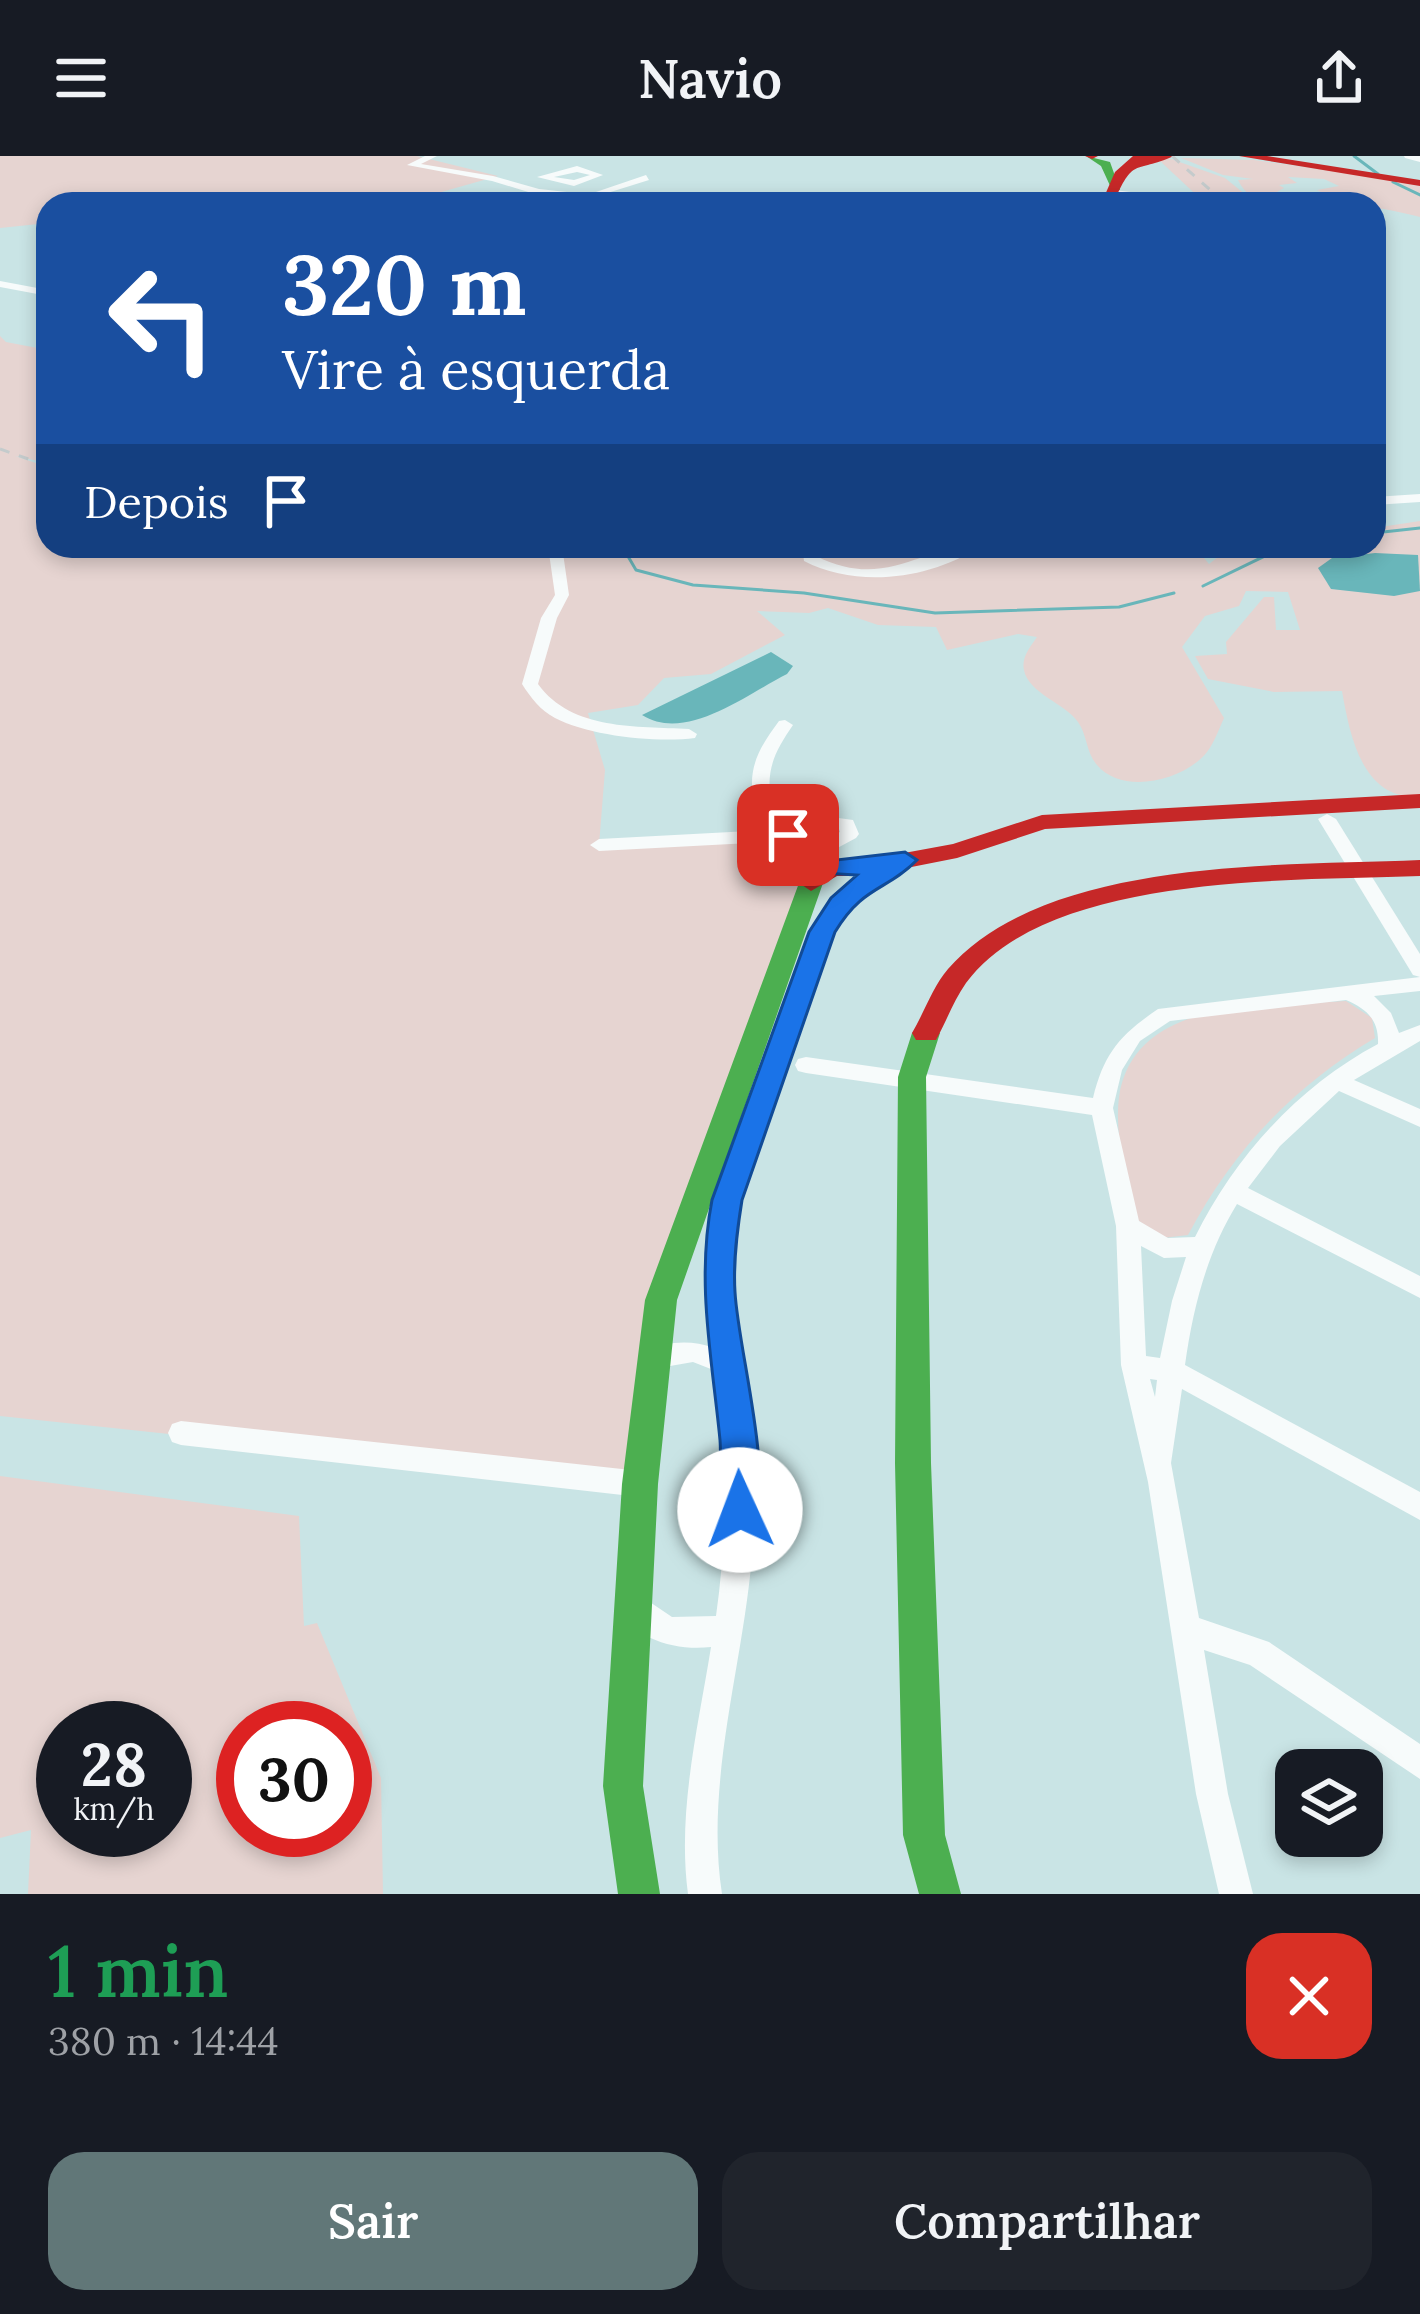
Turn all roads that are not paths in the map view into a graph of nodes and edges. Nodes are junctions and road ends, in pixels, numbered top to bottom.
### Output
1 (433, 156) edge
2 (1219, 156) edge
3 (1244, 156) edge
4 (1316, 156) edge
5 (1343, 156) edge
6 (1408, 156) edge
7 (1275, 158) edge
8 (1123, 169) edge
9 (1420, 172) edge
10 (541, 178) junction
11 (646, 178) dead end
12 (512, 186) junction
13 (541, 192) edge
14 (609, 192) edge
15 (1153, 192) edge
16 (1153, 192) edge
17 (0, 284) edge
18 (36, 291) edge
19 (1420, 498) edge
20 (1386, 500) edge
21 (557, 558) edge
22 (809, 558) edge
23 (942, 558) edge
24 (784, 725) dead end
25 (689, 734) dead end
26 (1420, 801) edge
27 (1327, 819) dead end
28 (599, 845) dead end
29 (825, 859) junction
30 (905, 860) junction
31 (1420, 868) edge
32 (1360, 872) junction
33 (1420, 970) edge
34 (1420, 984) edge
35 (1346, 992) junction
36 (1420, 1032) edge
37 (1389, 1046) junction
38 (806, 1065) dead end
39 (912, 1077) junction
40 (1335, 1080) junction
41 (1102, 1108) junction
42 (1420, 1119) edge
43 (1235, 1192) junction
44 (1128, 1226) junction
45 (1204, 1246) junction
46 (1420, 1288) edge
47 (653, 1358) junction
48 (728, 1364) junction
49 (1134, 1365) junction
50 (1174, 1372) junction
51 (181, 1433) dead end
52 (1158, 1468) junction
53 (640, 1484) junction
54 (1420, 1507) edge
55 (632, 1604) junction
56 (730, 1629) junction
57 (1186, 1629) junction
58 (1420, 1763) edge
59 (639, 1894) edge
60 (705, 1894) edge
61 (940, 1894) edge
62 (1236, 1894) edge

1 - 12 street
2 - 7 main road
3 - 7 main road
4 - 9 main road
5 - 9 main road
6 - 9 street
7 - 9 main road
8 - 15 street
8 - 16 street
10 - 10 street
10 - 12 street
11 - 14 street
12 - 13 street
17 - 18 street
19 - 20 street
21 - 25 street
22 - 23 street
24 - 29 street
26 - 30 main road
27 - 32 street
28 - 29 street
29 - 30 main road
29 - 47 main road
30 - 48 street
31 - 32 main road
32 - 33 street
32 - 39 main road
34 - 35 street
35 - 37 street
35 - 41 street
36 - 37 street
37 - 40 street
38 - 39 street
39 - 41 street
39 - 61 main road
40 - 42 street
40 - 43 street
41 - 44 street
43 - 45 street
43 - 46 street
44 - 45 street
44 - 49 street
45 - 50 street
47 - 48 street
47 - 53 main road
48 - 56 street
49 - 50 street
49 - 52 street
50 - 52 street
50 - 54 street
51 - 53 street
52 - 57 street
53 - 55 main road
55 - 56 street
55 - 59 main road
56 - 60 street
57 - 58 street
57 - 62 street

